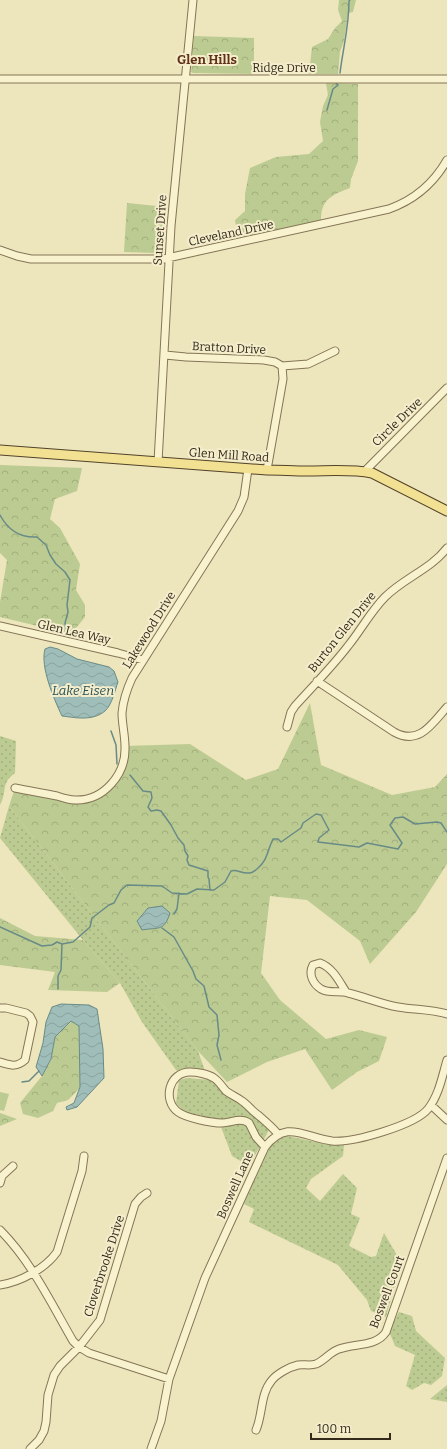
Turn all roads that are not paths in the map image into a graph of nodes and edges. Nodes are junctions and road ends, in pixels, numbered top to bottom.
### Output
1 (193, 0) edge
2 (186, 78) junction
3 (0, 79) edge
4 (447, 79) edge
5 (447, 160) edge
6 (0, 250) edge
7 (169, 257) junction
8 (335, 351) dead end
9 (165, 355) junction
10 (282, 366) junction
11 (447, 388) edge
12 (0, 450) edge
13 (158, 462) junction
14 (248, 469) junction
15 (267, 470) junction
16 (364, 472) junction
17 (447, 511) edge
18 (447, 548) edge
19 (0, 626) edge
20 (143, 660) junction
21 (317, 681) junction
22 (447, 707) edge
23 (287, 727) dead end
24 (15, 788) dead end
25 (346, 992) junction
26 (0, 1008) edge
27 (447, 1014) edge
28 (447, 1060) edge
29 (0, 1062) edge
30 (431, 1105) junction
31 (447, 1120) edge
32 (278, 1134) junction
33 (265, 1147) junction
34 (84, 1156) dead end
35 (447, 1158) edge
36 (13, 1166) dead end
37 (0, 1183) edge
38 (147, 1193) dead end
39 (0, 1230) edge
40 (33, 1272) junction
41 (0, 1285) edge
42 (79, 1347) junction
43 (169, 1379) junction
44 (256, 1430) dead end
45 (30, 1449) edge
46 (151, 1449) edge

1 - 2 street, Sunset Drive
2 - 3 street, Ridge Drive
2 - 4 street, Ridge Drive
2 - 7 street, Sunset Drive
5 - 7 street, Cleveland Drive
6 - 7 street, Cleveland Drive
7 - 9 street, Sunset Drive
8 - 10 street
9 - 10 street, Bratton Drive
9 - 13 street, Sunset Drive
10 - 15 street
11 - 16 street, Circle Drive
12 - 13 main road, Glen Mill Road
13 - 14 main road, Glen Mill Road
14 - 15 main road, Glen Mill Road
14 - 20 street, Lakewood Drive
15 - 16 main road, Glen Mill Road
16 - 17 main road, Glen Mill Road
18 - 21 street, Burton Glen Drive
19 - 20 street, Glen Lea Way
20 - 24 street, Lakewood Drive
21 - 22 street
21 - 23 street, Burton Glen Drive
25 - 25 street
25 - 27 street
26 - 29 street
28 - 30 street
30 - 31 street
30 - 32 street
32 - 33 street, Boswell Lane
32 - 33 street
33 - 43 street, Boswell Lane
34 - 40 street
35 - 44 street, Boswell Court
36 - 37 street
38 - 42 street, Cloverbrooke Drive
39 - 40 street
40 - 41 street
40 - 42 street
42 - 43 street
42 - 45 street, Cloverbrooke Drive
43 - 46 street, Boswell Lane

